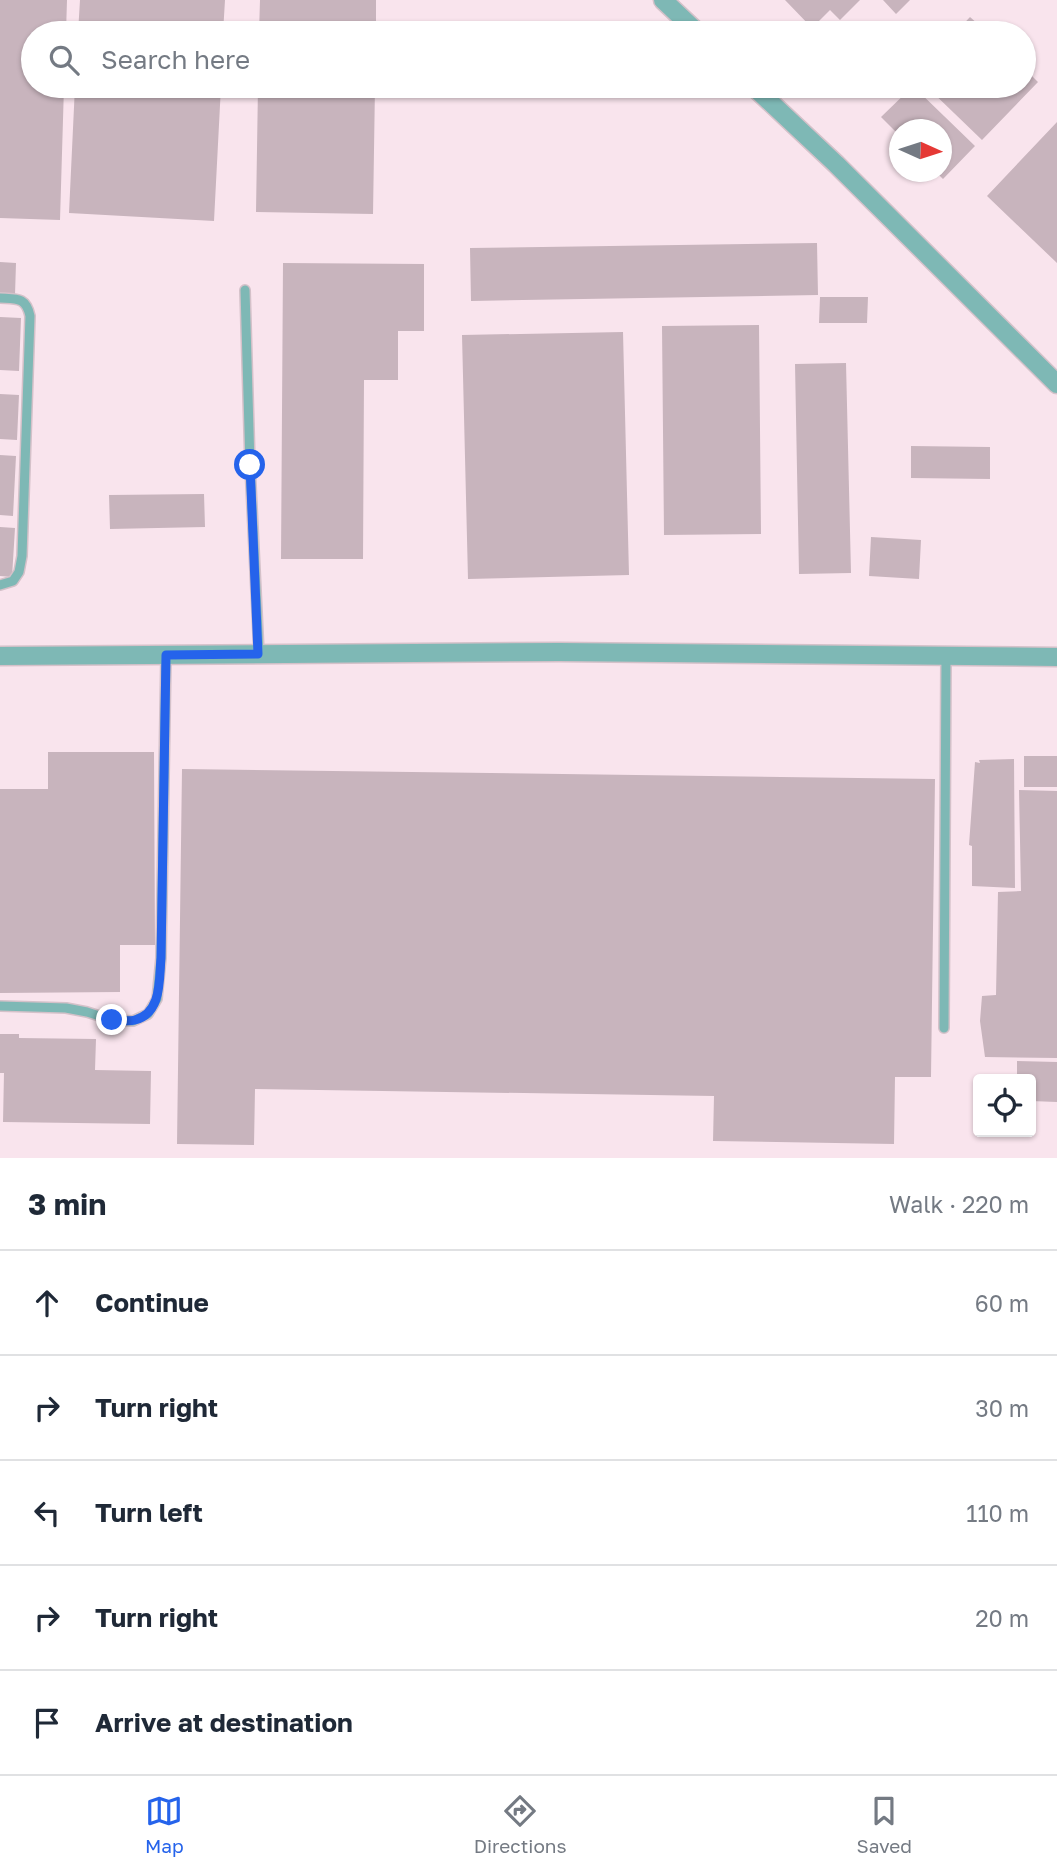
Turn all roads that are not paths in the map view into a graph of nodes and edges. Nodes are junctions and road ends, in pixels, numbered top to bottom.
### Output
1 (663, 0) edge
2 (685, 21) edge
3 (766, 98) edge
4 (245, 290) dead end
5 (0, 298) edge
6 (1057, 384) edge
7 (0, 585) edge
8 (258, 654) junction
9 (166, 655) junction
10 (0, 656) edge
11 (946, 656) junction
12 (1057, 657) edge
13 (0, 1006) edge
14 (944, 1028) dead end

1 - 2 street
3 - 6 street
4 - 8 lane
5 - 7 lane
8 - 9 street
8 - 11 street
9 - 10 street
9 - 13 lane
11 - 12 street
11 - 14 lane

